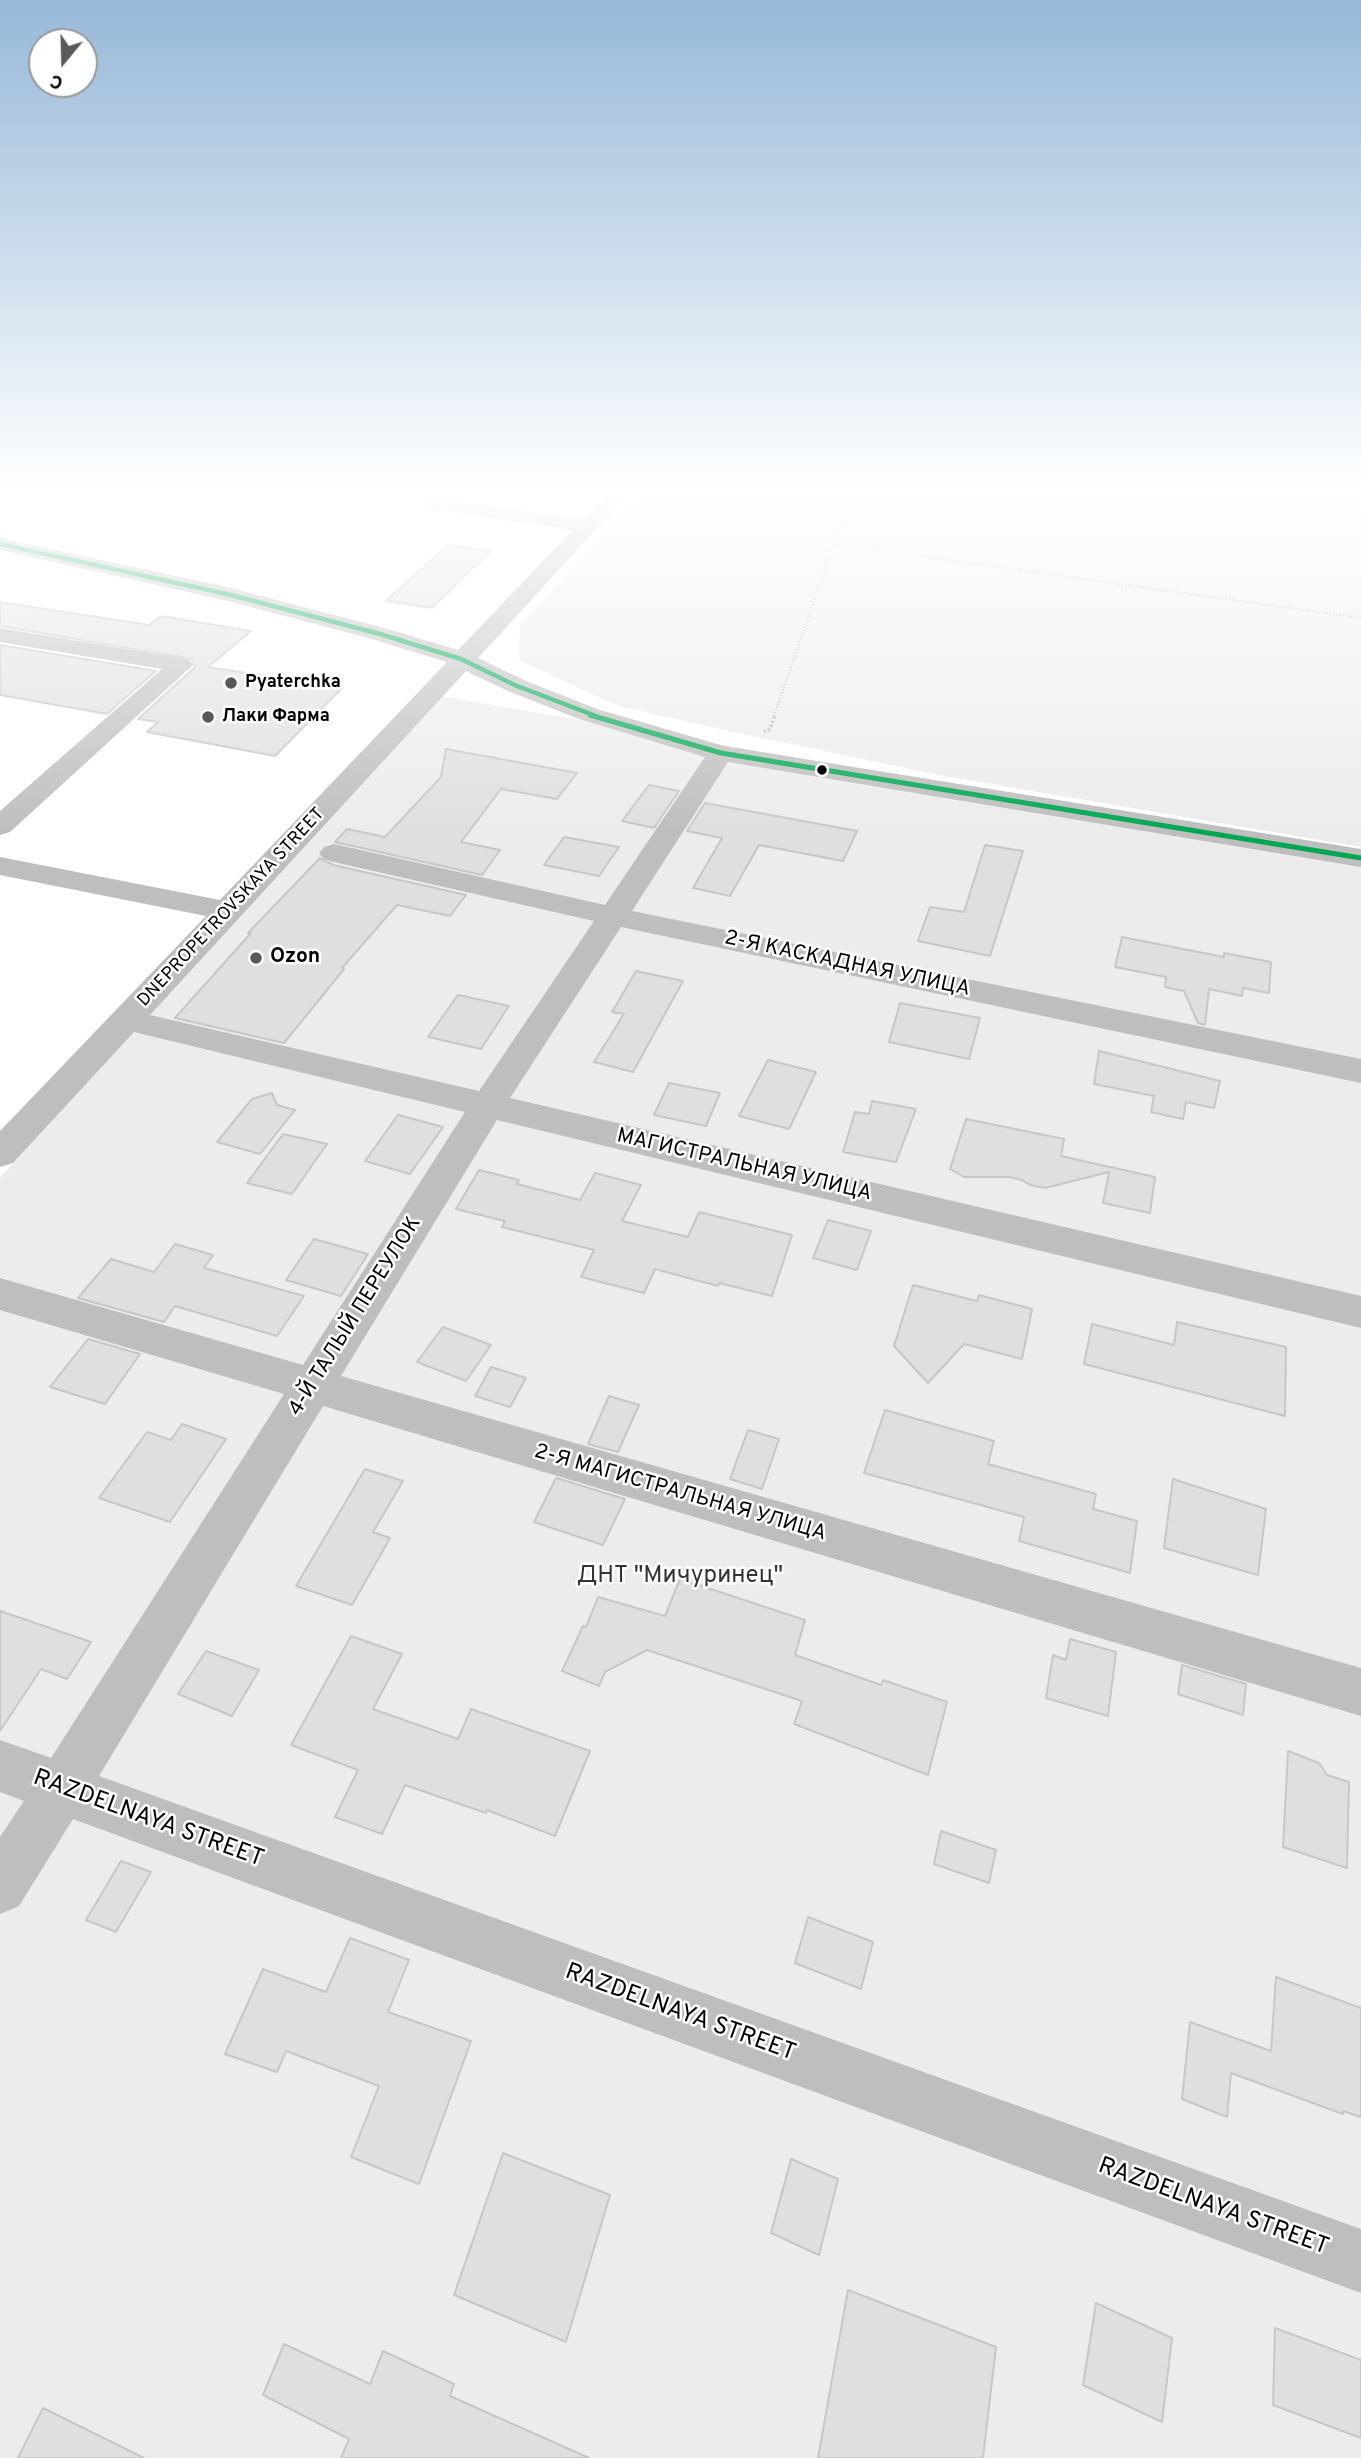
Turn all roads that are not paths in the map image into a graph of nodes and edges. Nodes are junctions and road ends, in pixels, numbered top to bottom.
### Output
1 (264, 604) edge
2 (514, 604) edge
3 (0, 635) edge
4 (461, 660) junction
5 (720, 753) junction
6 (0, 826) edge
7 (334, 853) dead end
8 (1361, 858) edge
9 (0, 866) edge
10 (229, 911) junction
11 (613, 916) junction
12 (127, 1020) junction
13 (1361, 1071) edge
14 (488, 1105) junction
15 (0, 1154) edge
16 (0, 1294) edge
17 (1361, 1312) edge
18 (313, 1386) junction
19 (1361, 1692) edge
20 (0, 1766) edge
21 (64, 1789) junction
22 (0, 1887) edge
23 (1361, 2261) edge

1 - 4 street
2 - 4 street, DNEPROPETROVSKAYA STREET
3 - 6 street
4 - 5 street
4 - 10 street, DNEPROPETROVSKAYA STREET
5 - 8 street
5 - 11 street, 4-Й ТАЛЫЙ ПЕРЕУЛОК
7 - 11 street, 2-Я КАСКАДНАЯ УЛИЦА
9 - 10 street
10 - 12 street, DNEPROPETROVSKAYA STREET
11 - 13 street, 2-Я КАСКАДНАЯ УЛИЦА
11 - 14 street, 4-Й ТАЛЫЙ ПЕРЕУЛОК
12 - 14 street, МАГИСТРАЛЬНАЯ УЛИЦА
12 - 15 street, DNEPROPETROVSKAYA STREET
14 - 17 street, МАГИСТРАЛЬНАЯ УЛИЦА
14 - 18 street, 4-Й ТАЛЫЙ ПЕРЕУЛОК
16 - 18 street, 2-Я МАГИСТРАЛЬНАЯ УЛИЦА
18 - 19 street, 2-Я МАГИСТРАЛЬНАЯ УЛИЦА
18 - 21 street, 4-Й ТАЛЫЙ ПЕРЕУЛОК
20 - 21 street, RAZDELNAYA STREET
21 - 22 street, 4-Й ТАЛЫЙ ПЕРЕУЛОК
21 - 23 street, RAZDELNAYA STREET

